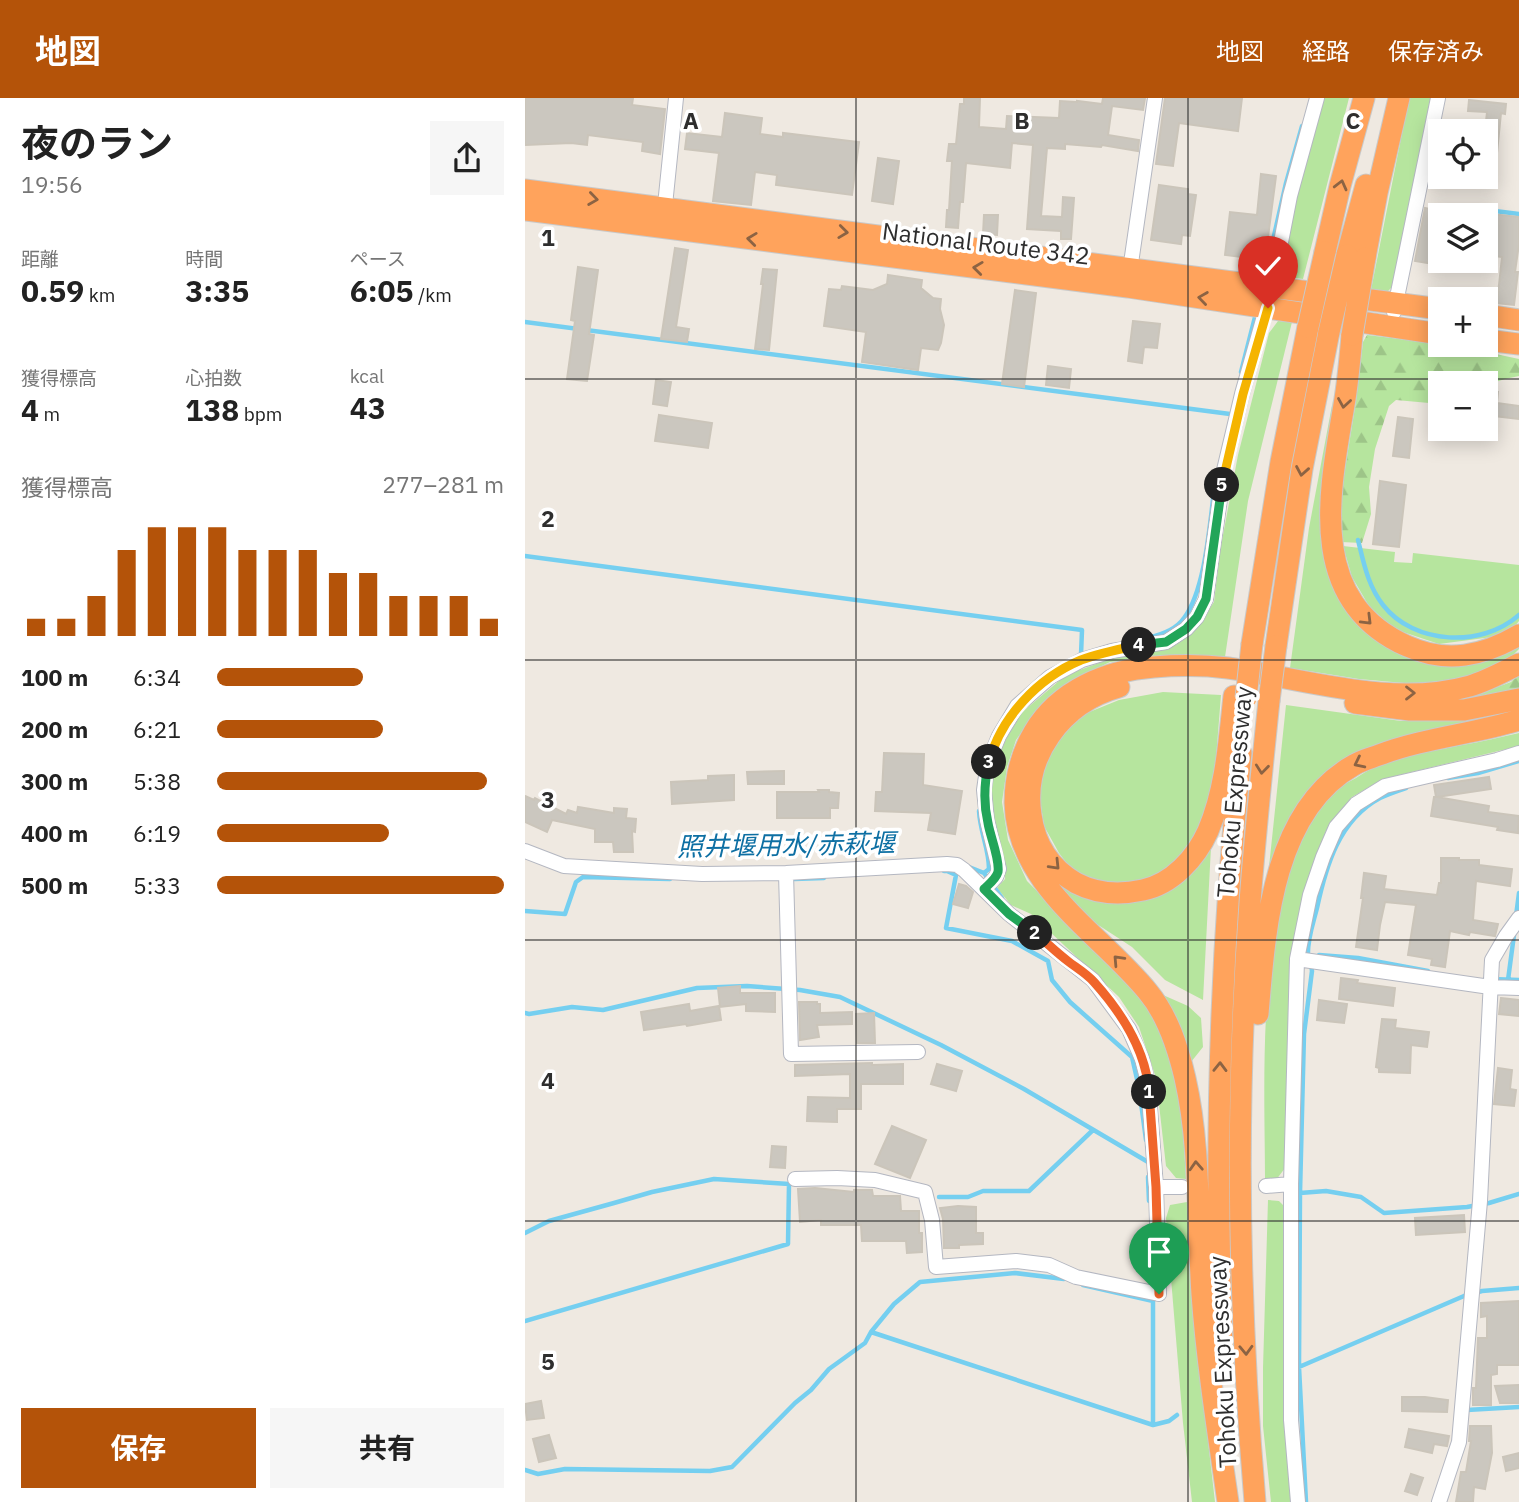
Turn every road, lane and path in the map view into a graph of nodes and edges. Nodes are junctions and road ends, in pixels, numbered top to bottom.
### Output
1 (676, 98) edge
2 (1155, 98) edge
3 (1317, 98) edge
4 (1364, 98) edge
5 (1387, 98) edge
6 (1399, 98) edge
7 (1437, 98) edge
8 (525, 190) edge
9 (525, 210) edge
10 (664, 218) junction
11 (1356, 257) junction
12 (1129, 278) junction
13 (1270, 298) junction
14 (1396, 303) junction
15 (1428, 307) edge
16 (1498, 317) edge
17 (1519, 320) edge
18 (1391, 327) junction
19 (1428, 332) edge
20 (1498, 341) edge
21 (1519, 344) edge
22 (1519, 635) edge
23 (1519, 664) edge
24 (1240, 697) junction
25 (1519, 699) edge
26 (1519, 720) edge
27 (1519, 753) edge
28 (525, 851) edge
29 (786, 873) junction
30 (984, 889) junction
31 (1519, 918) edge
32 (1297, 959) junction
33 (1490, 987) junction
34 (1519, 988) edge
35 (918, 1052) dead end
36 (795, 1179) dead end
37 (1291, 1185) junction
38 (1182, 1186) dead end
39 (1266, 1186) dead end
40 (1156, 1187) junction
41 (1243, 1281) junction
42 (1230, 1502) edge
43 (1255, 1502) edge
44 (1298, 1502) edge
45 (1439, 1502) edge

1 - 10 street
2 - 12 street
3 - 13 street
24 -> 4 highway, Tohoku Expressway, bridge
5 - 11 highway, Tohoku Expressway
6 - 11 highway
7 - 14 street
8 -> 10 highway, National Route 342
9 - 10 highway, National Route 342
10 - 12 highway, National Route 342
11 -> 22 highway, bridge
11 -> 41 highway, Tohoku Expressway, bridge
12 - 13 highway, National Route 342
13 - 14 highway, National Route 342
13 - 18 highway, National Route 342
13 - 30 street
14 - 15 highway, National Route 342
14 - 18 street
16 - 17 highway
18 - 19 highway, National Route 342
20 - 21 highway
42 -> 23 highway
25 -> 24 highway
42 -> 24 highway, Tohoku Expressway
26 -> 41 highway
27 - 32 street
28 - 29 street
29 - 30 street
29 - 35 street
30 - 40 street
31 - 33 street
32 - 33 street
32 - 37 street
33 - 34 street
33 - 45 street
36 - 40 street
37 - 39 street
37 - 44 street
38 - 40 street
41 -> 43 highway, Tohoku Expressway

